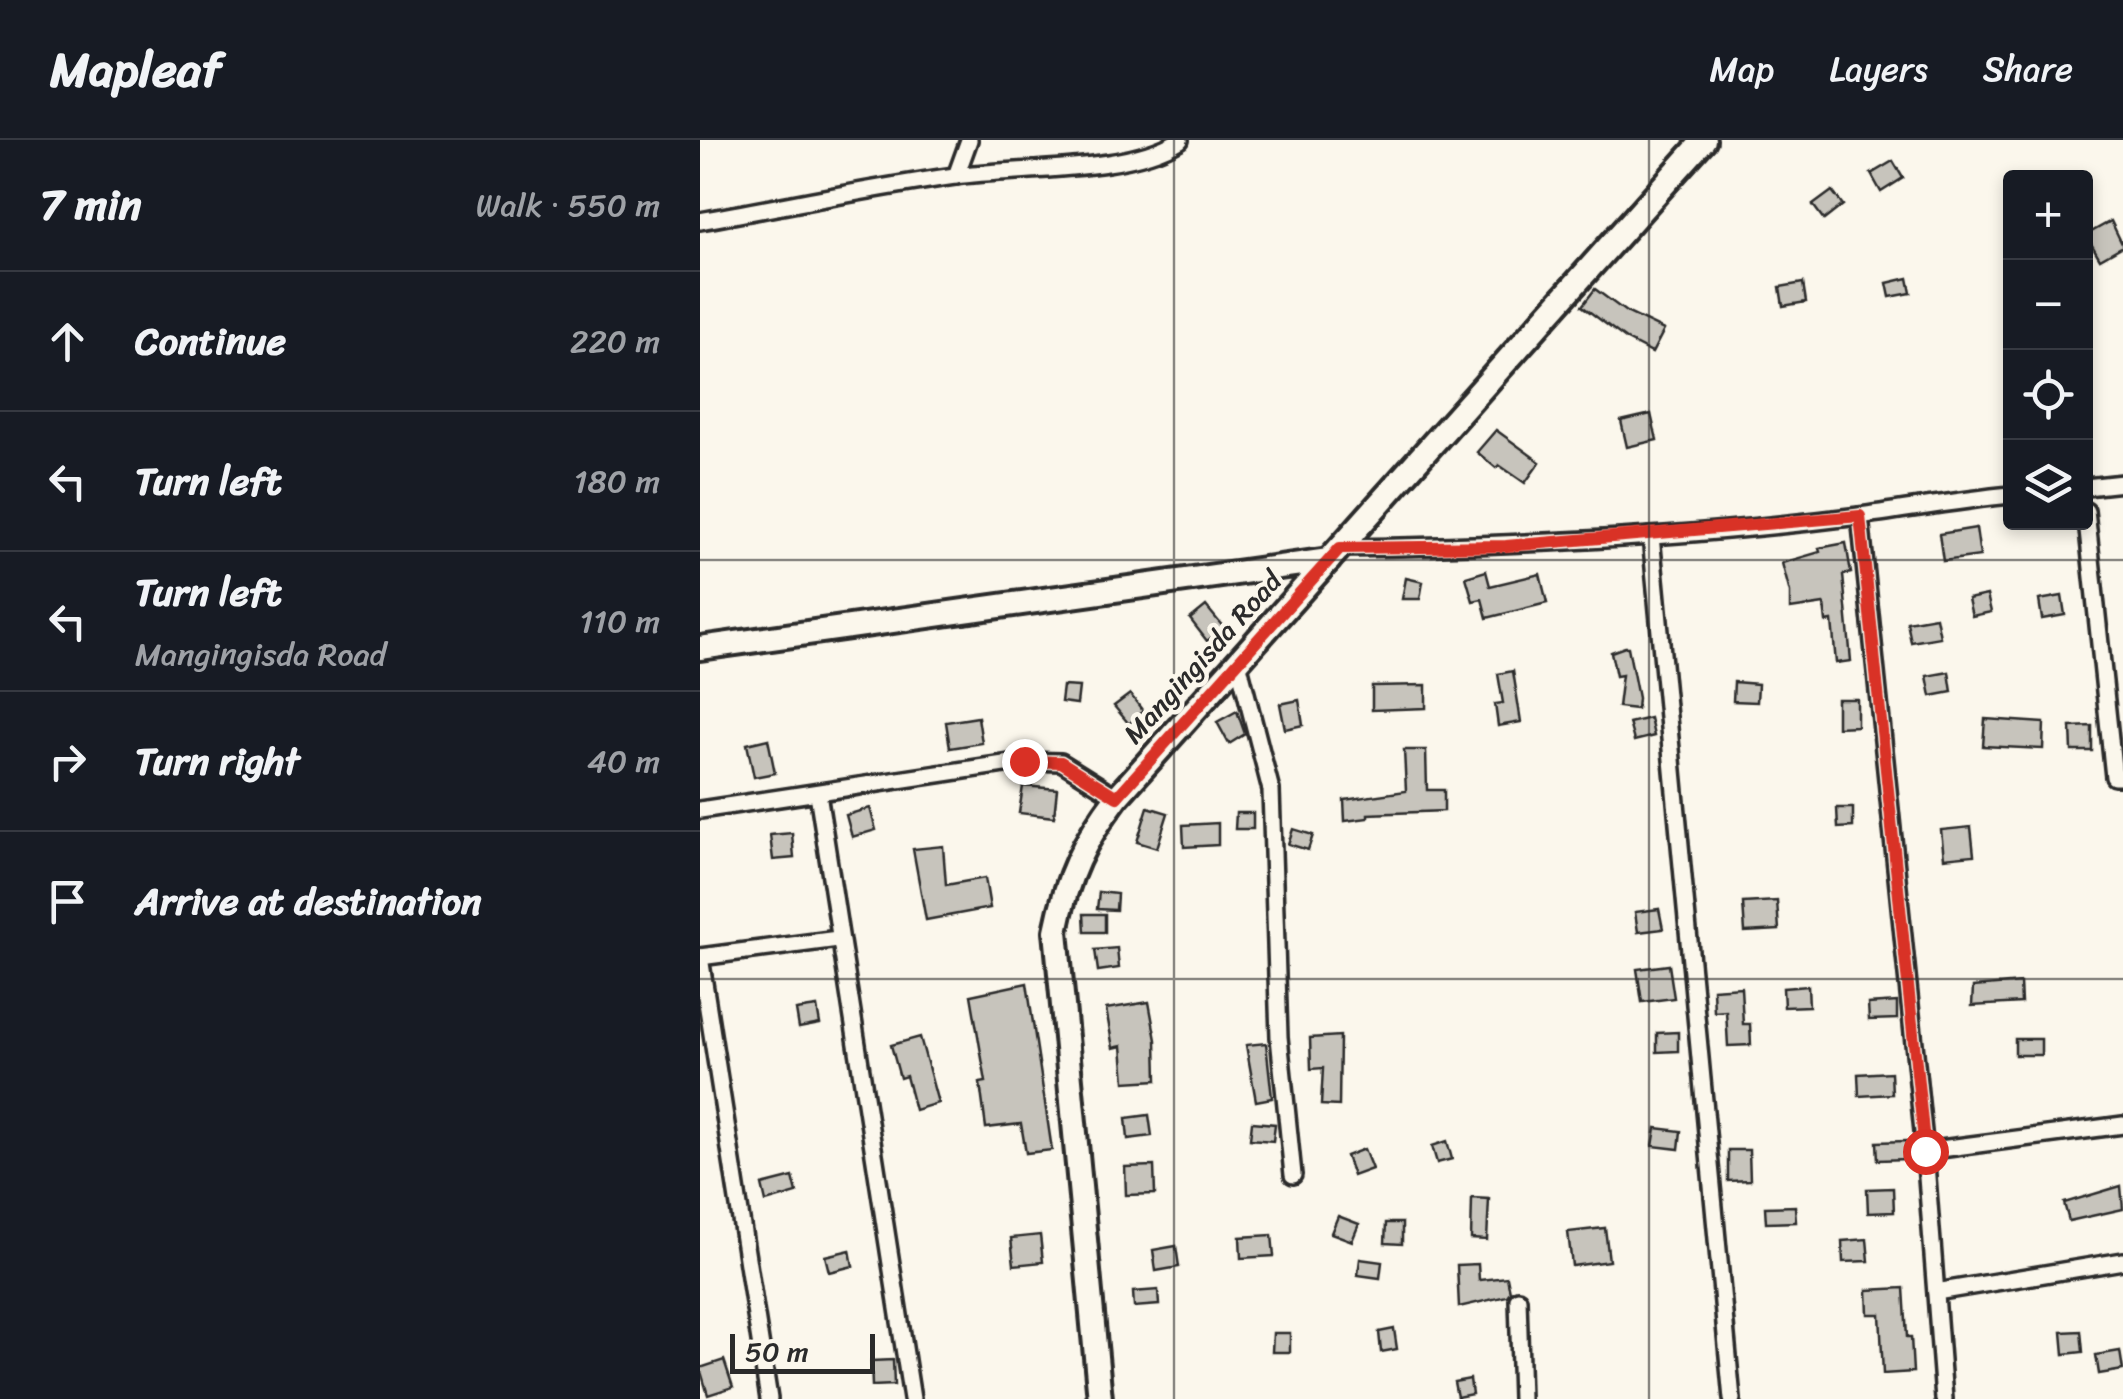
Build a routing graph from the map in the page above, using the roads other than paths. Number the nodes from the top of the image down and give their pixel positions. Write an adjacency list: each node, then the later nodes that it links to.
1 (969, 140): 4 (street)
2 (1180, 140): 4 (street)
3 (1704, 140): 12 (street, Mangingisda Road)
4 (956, 176): 5 (street)
5 (700, 222)
6 (2123, 483): 7 (street)
7 (2093, 486)
8 (2003, 496): 9 (street)
9 (1860, 516): 11 (street); 22 (street)
10 (2088, 530): 15 (street)
11 (1650, 536): 12 (street); 31 (street)
12 (1334, 554): 13 (street); 14 (street, Mangingisda Road)
13 (700, 648)
14 (1238, 662): 17 (street, Mangingisda Road); 23 (street)
15 (2123, 777)
16 (818, 793): 17 (street); 18 (street); 19 (street)
17 (1117, 797): 29 (street, Mangingisda Road)
18 (700, 810)
19 (838, 938): 20 (street); 28 (street)
20 (700, 957): 27 (street)
21 (2123, 1125): 22 (street)
22 (1925, 1151): 25 (street)
23 (1293, 1175)
24 (2123, 1261): 25 (street)
25 (1936, 1292): 32 (street)
26 (1518, 1299): 30 (street)
27 (769, 1399)
28 (912, 1399)
29 (1100, 1399)
30 (1520, 1399)
31 (1732, 1399)
32 (1944, 1399)

